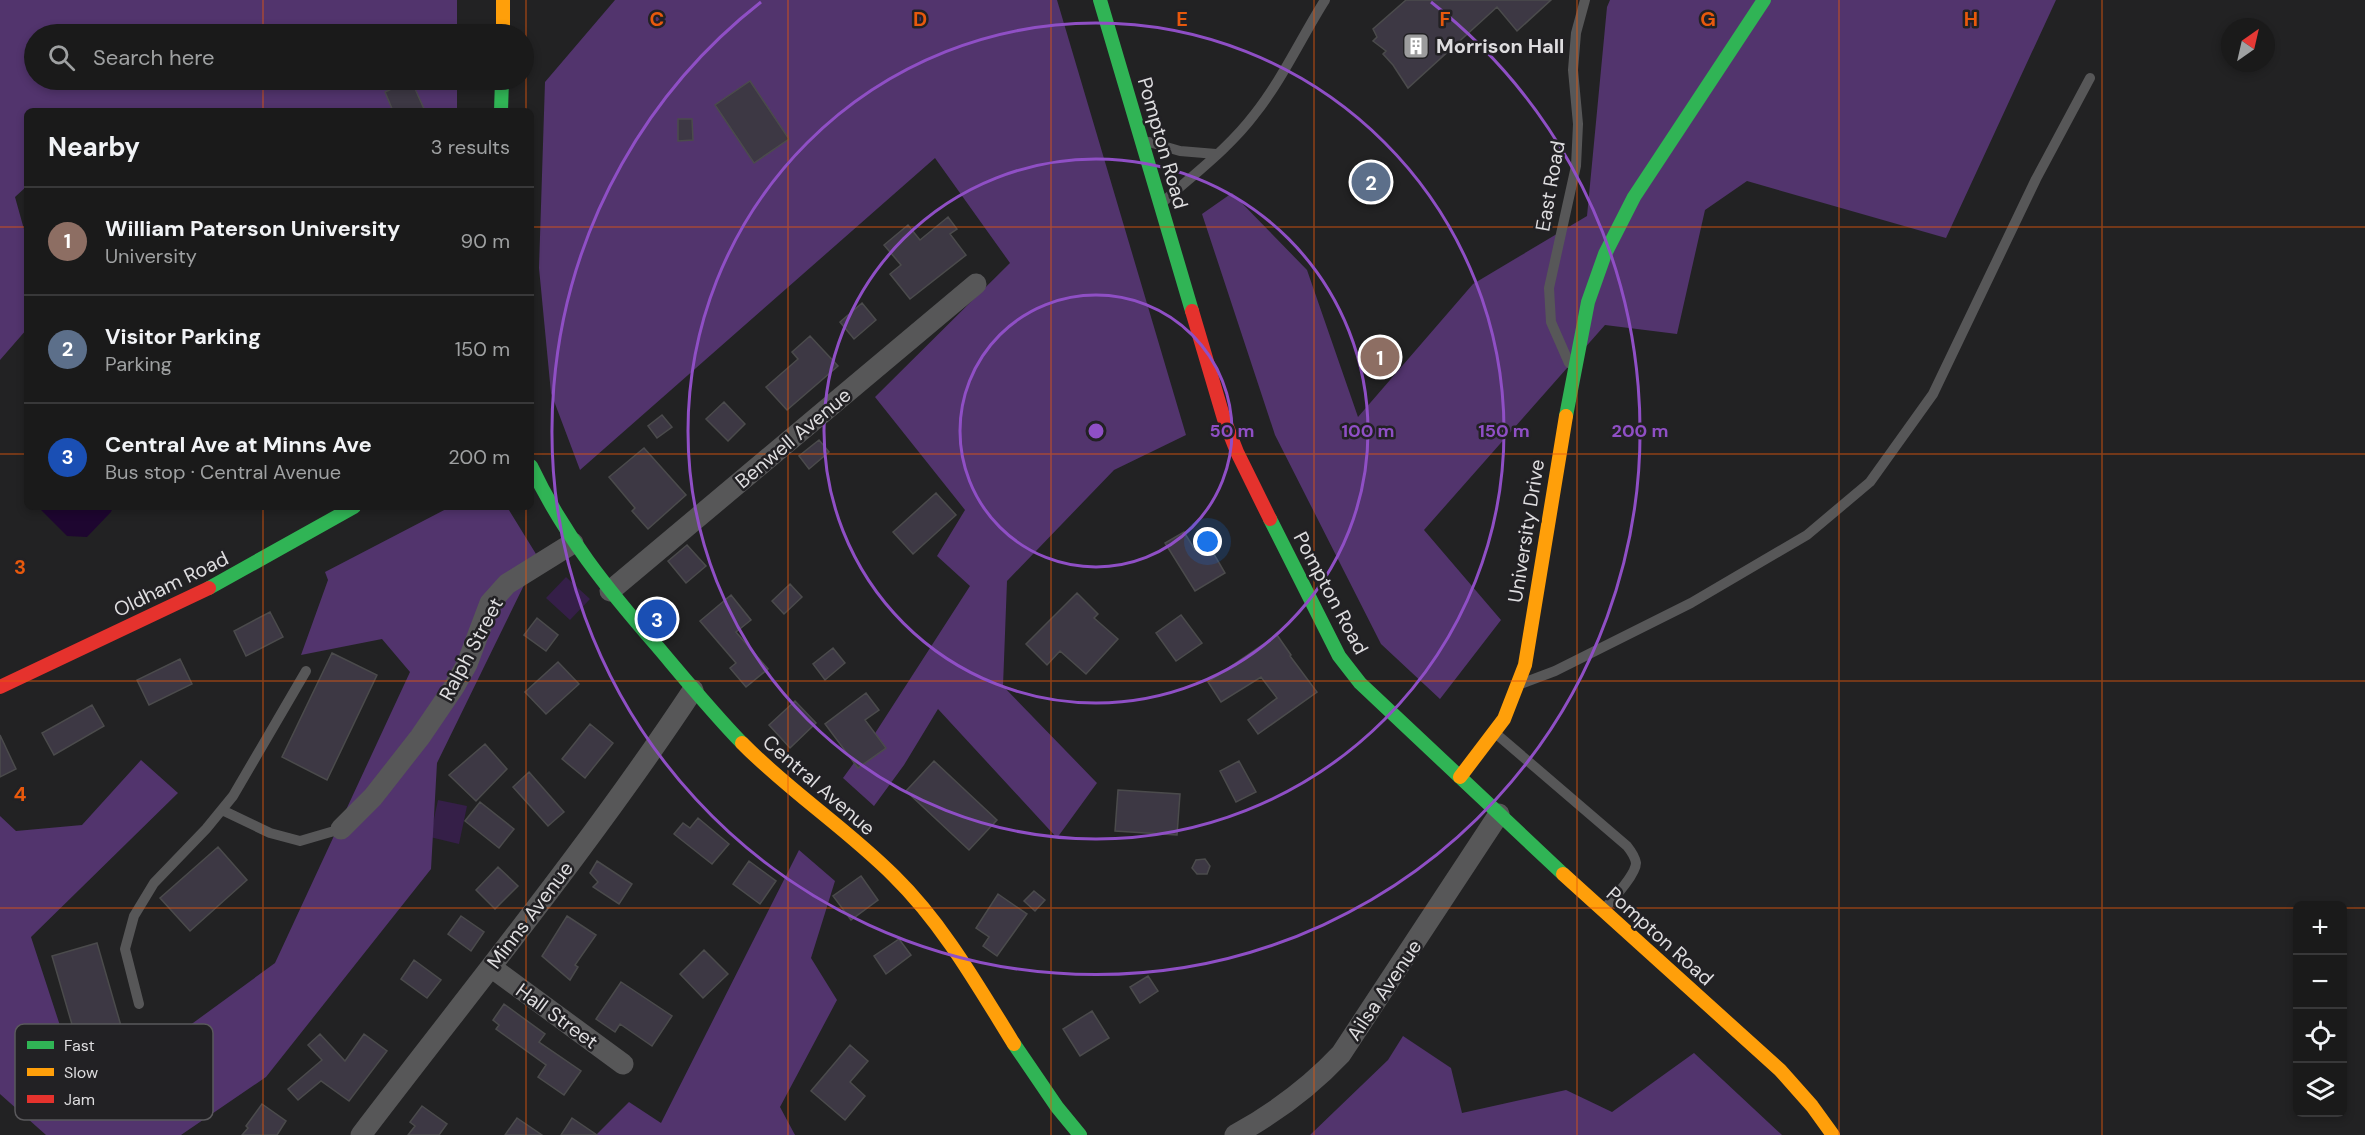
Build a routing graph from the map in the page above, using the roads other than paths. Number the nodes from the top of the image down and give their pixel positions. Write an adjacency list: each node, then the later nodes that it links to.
1 (503, 0): 6 (main road)
2 (1100, 0): 10 (main road, Pompton Road)
3 (1325, 0): 11 (lane)
4 (1585, 0): 14 (lane, East Road)
5 (1764, 0): 14 (main road, University Drive)
6 (503, 24)
7 (2090, 78): 20 (lane)
8 (502, 90): 9 (main road)
9 (501, 108)
10 (1141, 140): 11 (lane); 12 (main road, Pompton Road)
11 (1216, 154): 12 (lane)
12 (1160, 205): 24 (main road, Pompton Road)
13 (976, 284): 18 (street, Benwell Avenue)
14 (1574, 375): 20 (main road, University Drive)
15 (534, 472): 17 (main road, Central Avenue)
16 (349, 510): 21 (main road, Oldham Road)
17 (573, 543): 18 (main road, Central Avenue); 27 (street, Ralph Street)
18 (610, 591): 22 (main road, Central Avenue)
19 (306, 671): 25 (lane)
20 (1517, 686): 23 (main road, University Drive)
21 (0, 687)
22 (693, 690): 29 (street, Minns Avenue); 33 (main road, Central Avenue)
23 (1494, 732): 24 (main road, University Drive); 28 (lane)
24 (1460, 777): 26 (main road, Pompton Road)
25 (222, 810): 27 (lane); 30 (lane)
26 (1499, 814): 28 (main road, Pompton Road); 34 (street, Ailsa Avenue)
27 (340, 829)
28 (1604, 910): 35 (main road, Pompton Road)
29 (491, 967): 31 (street, Hall Street); 32 (street, Minns Avenue)
30 (139, 1004)
31 (623, 1064)
32 (361, 1135)
33 (1080, 1135)
34 (1235, 1135)
35 (1833, 1135)

